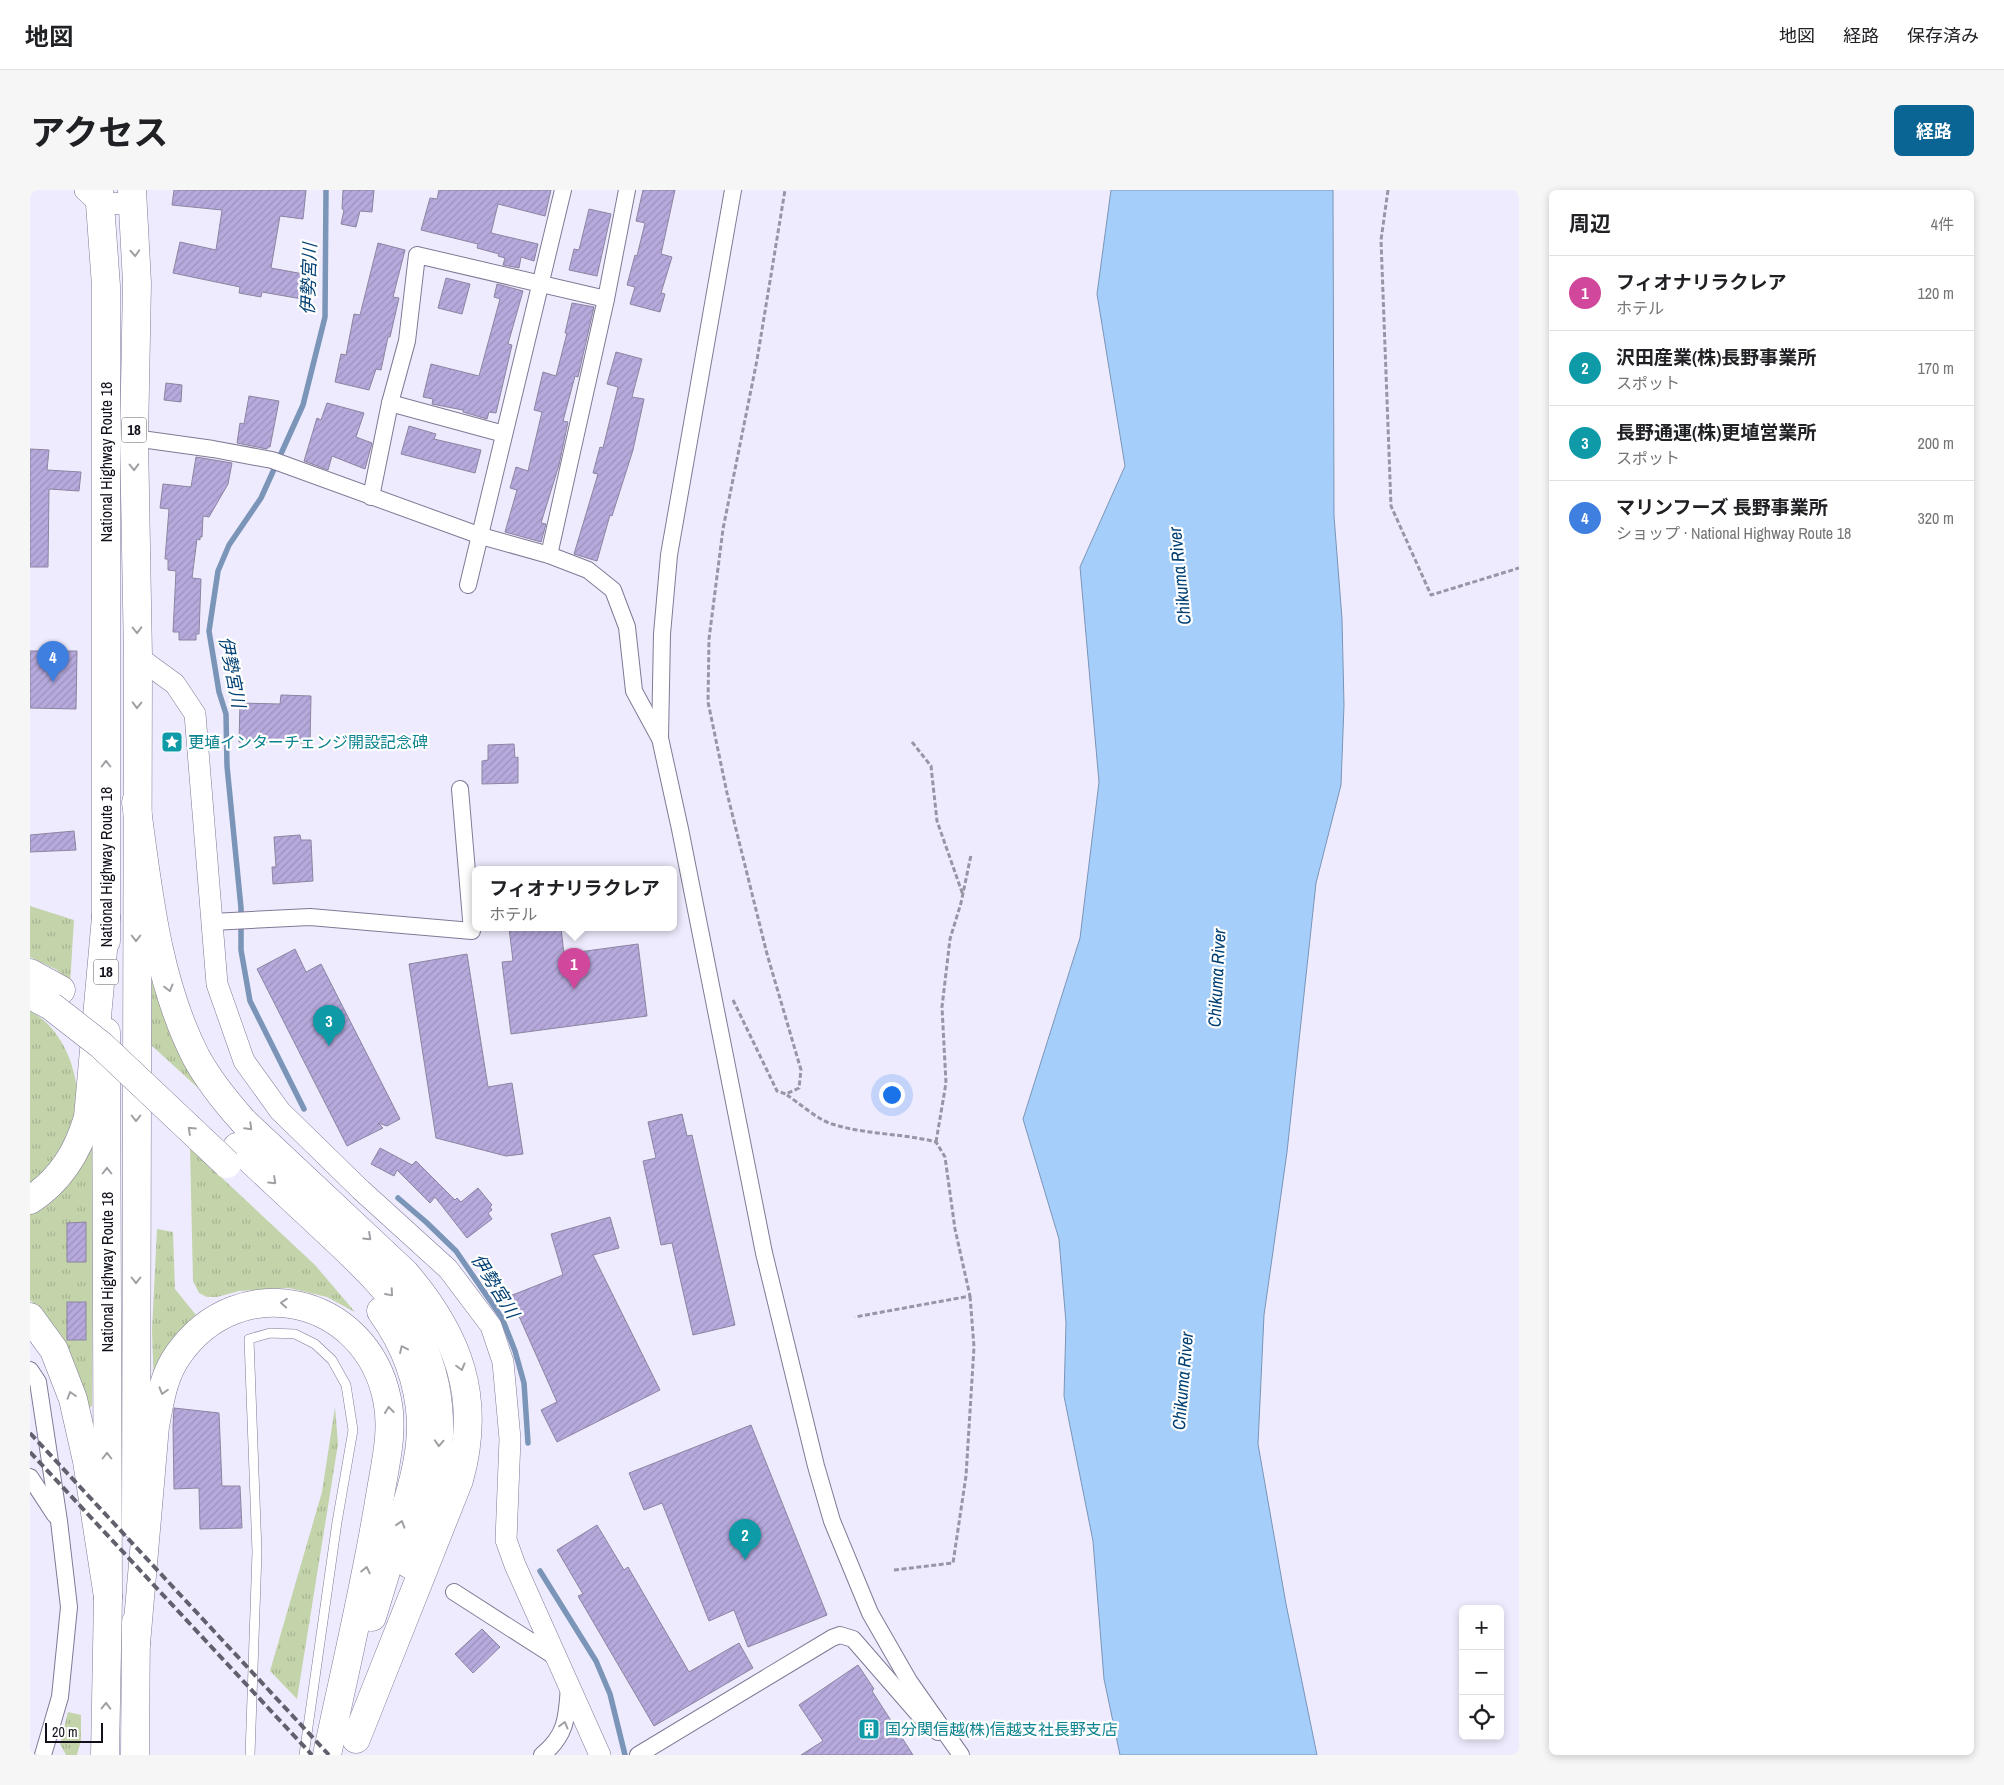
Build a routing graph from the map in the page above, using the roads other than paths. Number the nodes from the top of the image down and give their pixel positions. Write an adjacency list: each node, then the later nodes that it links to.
1 (563, 190): 6 (street)
2 (627, 190): 7 (street)
3 (733, 190): 16 (street)
4 (94, 194): 5 (street); 19 (highway, National Highway Route 18 / 18, one-way to 4)
5 (132, 197): 10 (highway, National Highway Route 18 / 18, one-way to 10)
6 (540, 282): 7 (street); 8 (street); 9 (street)
7 (606, 299): 13 (street)
8 (390, 403): 9 (street); 11 (street)
9 (504, 434): 12 (street)
10 (134, 438): 11 (street); 15 (highway, National Highway Route 18 / 18, one-way to 15)
11 (371, 497): 12 (street)
12 (481, 536): 13 (street); 14 (street)
13 (549, 555): 16 (street)
14 (468, 585)
15 (138, 657): 18 (highway, National Highway Route 18 / 18, one-way to 18); 20 (street)
16 (660, 738): 34 (street)
17 (460, 789): 20 (street)
18 (136, 802): 31 (highway, National Highway Route 18 / 18, one-way to 31); 35 (highway, one-way to 35)
19 (106, 916): 24 (highway); 30 (highway, National Highway Route 18 / 18, one-way to 19)
20 (222, 922): 32 (street)
21 (30, 973): 22 (highway)
22 (47, 997): 23 (highway, bridge)
23 (232, 1156): 35 (highway, one-way to 35); 41 (highway, one-way to 23)
24 (30, 1200)
25 (30, 1317): 30 (highway, one-way to 25)
26 (30, 1370): 28 (street)
27 (30, 1478): 28 (street)
28 (59, 1521): 36 (street)
29 (454, 1592): 32 (street)
30 (108, 1597): 37 (highway, National Highway Route 18 / 18, one-way to 30)
31 (136, 1644): 38 (highway, National Highway Route 18 / 18); 41 (highway, one-way to 31)
32 (557, 1658): 33 (street)
33 (569, 1686): 42 (street, one-way to 33); 43 (street)
34 (950, 1740): 44 (street); 45 (street)
35 (354, 1747)
36 (43, 1755)
37 (105, 1755)
38 (135, 1755)
39 (250, 1755): 40 (lane)
40 (304, 1755)
41 (329, 1755)
42 (542, 1755)
43 (600, 1755)
44 (638, 1755)
45 (961, 1755)

